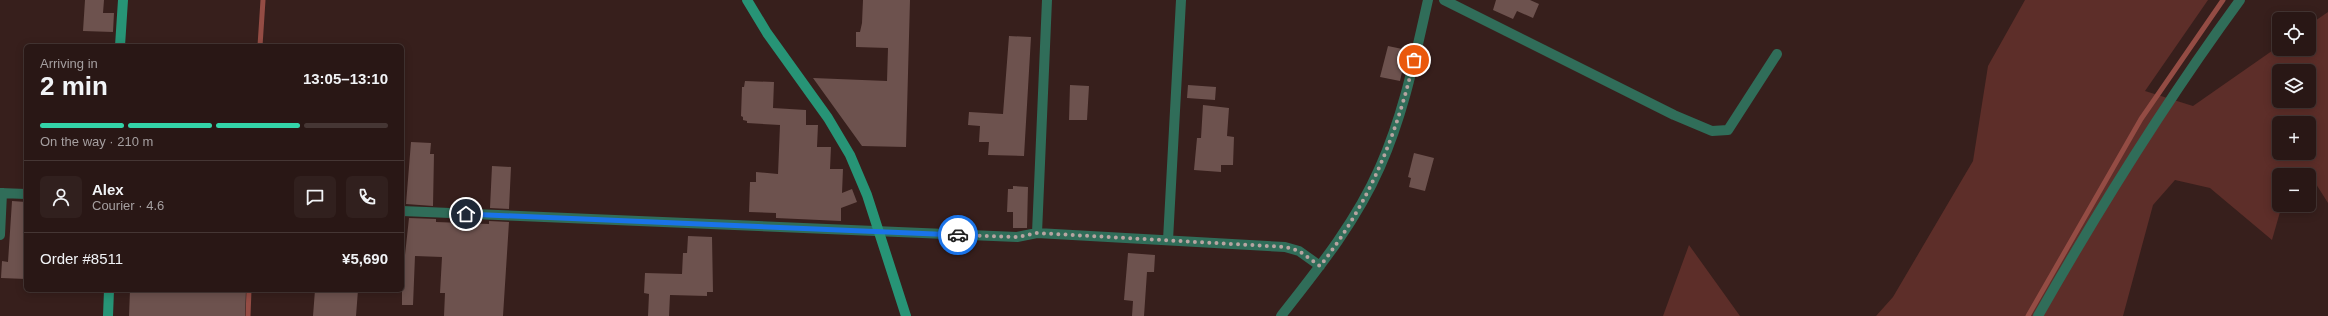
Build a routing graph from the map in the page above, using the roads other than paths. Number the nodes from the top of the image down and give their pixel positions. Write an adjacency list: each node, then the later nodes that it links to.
1 (123, 0): 8 (street)
2 (747, 0): 13 (street)
3 (1047, 0): 14 (street)
4 (1181, 0): 16 (street)
5 (1428, 0): 17 (street)
6 (1444, 0): 9 (street)
7 (2240, 0): 22 (street)
8 (120, 44)
9 (1777, 54)
10 (1, 193): 11 (street); 15 (street)
11 (24, 194)
12 (404, 211): 13 (street)
13 (879, 231): 14 (street); 20 (street)
14 (1037, 233): 16 (street)
15 (0, 235)
16 (1168, 240): 17 (street)
17 (1320, 266): 21 (street)
18 (109, 292): 19 (street)
19 (108, 316)
20 (906, 316)
21 (1281, 316)
22 (2038, 316)

